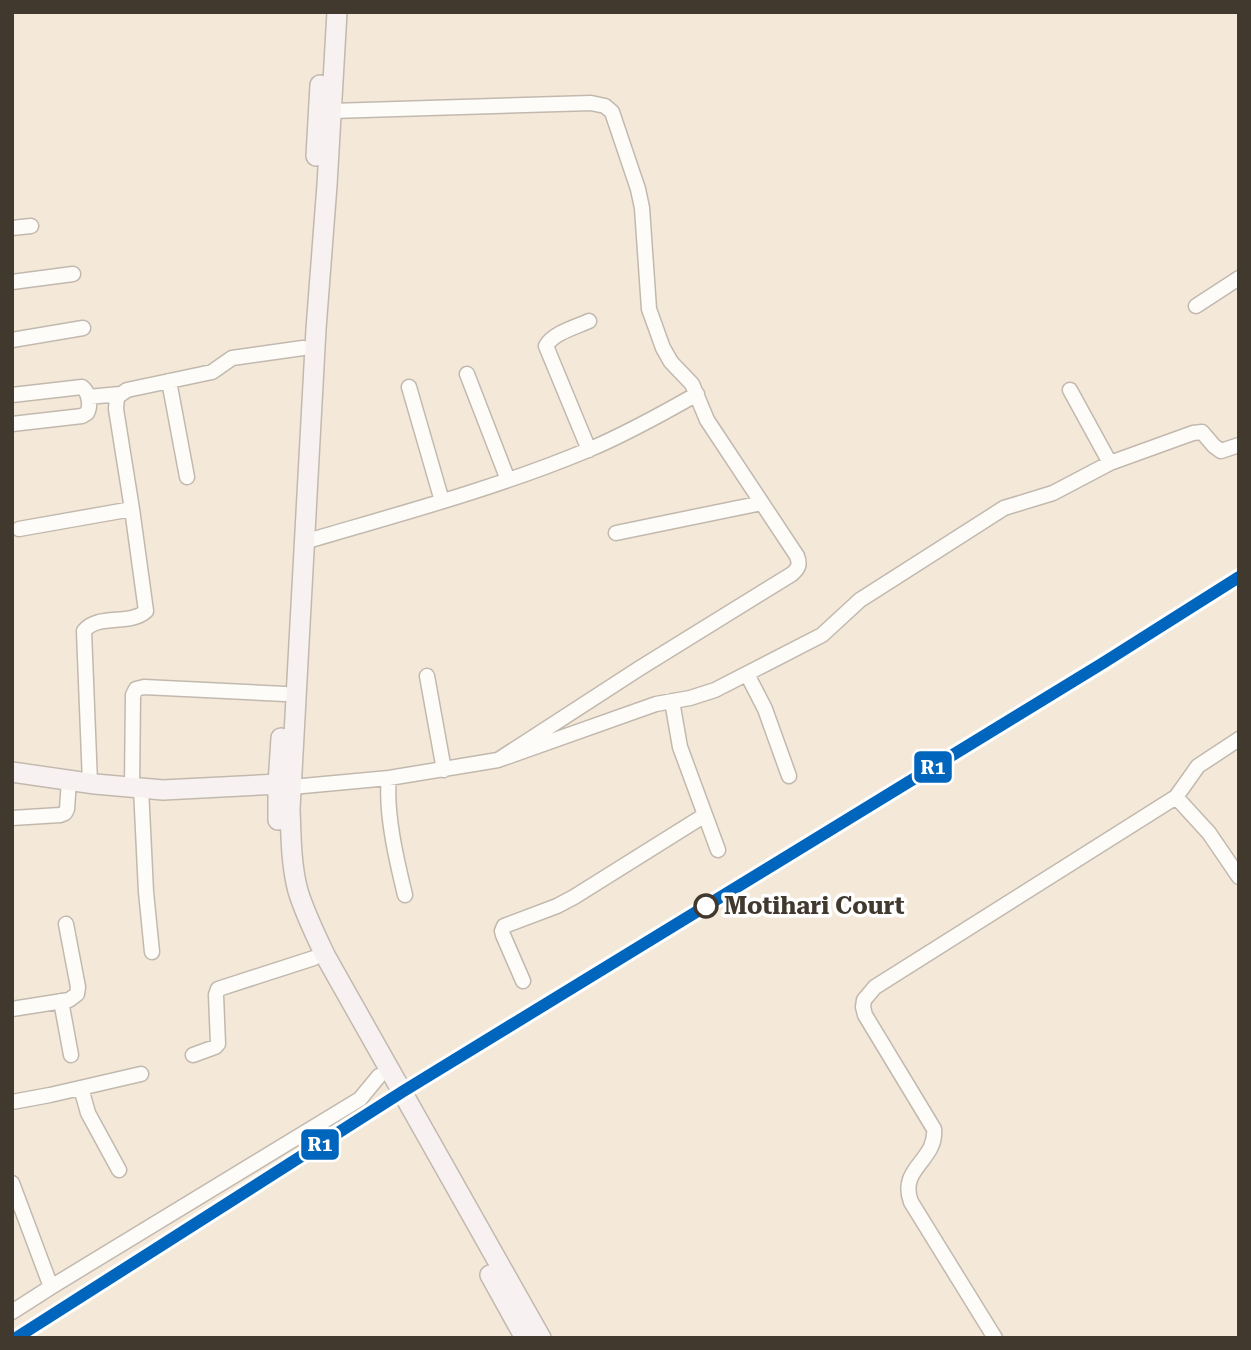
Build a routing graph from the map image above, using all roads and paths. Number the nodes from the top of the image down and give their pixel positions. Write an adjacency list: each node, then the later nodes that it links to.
1 (325, 12): 13 (main road)
2 (337, 12): 3 (main road)
3 (332, 111): 19 (street); 33 (main road)
4 (31, 226): 5 (street)
5 (12, 228)
6 (73, 274): 8 (street)
7 (1239, 278): 9 (street)
8 (12, 282)
9 (1196, 306)
10 (589, 321): 24 (street)
11 (83, 328): 12 (street)
12 (12, 340)
13 (303, 348): 15 (street); 36 (main road)
14 (467, 374): 27 (street)
15 (169, 382): 18 (street); 26 (street)
16 (409, 387): 28 (street)
17 (1070, 390): 25 (street)
18 (120, 394): 21 (street); 30 (street)
19 (697, 394): 24 (street); 29 (street)
20 (12, 395): 21 (street)
21 (88, 397): 22 (street)
22 (12, 424)
23 (1239, 445): 25 (street)
24 (589, 450): 27 (street)
25 (1110, 463): 34 (street)
26 (187, 477)
27 (508, 480): 28 (street)
28 (442, 501): 33 (street)
29 (762, 503): 32 (street); 39 (street)
30 (132, 509): 31 (street); 45 (street)
31 (19, 529)
32 (616, 533)
33 (304, 542): 46 (main road)
34 (747, 674): 37 (street); 42 (street)
35 (427, 676): 40 (street)
36 (285, 694): 46 (main road); 47 (street)
37 (672, 701): 39 (street); 49 (street)
38 (1239, 738): 48 (street)
39 (498, 760): 40 (street)
40 (444, 770): 43 (street)
41 (12, 772): 44 (main road)
42 (789, 776)
43 (389, 778): 46 (street); 53 (street)
44 (69, 780): 45 (main road); 50 (street)
45 (90, 783): 47 (main road)
46 (285, 785): 47 (main road); 56 (main road); 71 (main road)
47 (136, 788): 55 (street)
48 (1177, 797): 52 (street); 72 (street)
49 (705, 815): 51 (street); 57 (street)
50 (12, 818)
51 (718, 850)
52 (1239, 877)
53 (405, 895)
54 (66, 925): 58 (street)
55 (152, 952)
56 (314, 958): 61 (street); 63 (main road)
57 (523, 981)
58 (61, 1001): 59 (street); 60 (street)
59 (12, 1009)
60 (71, 1055)
61 (193, 1055)
62 (141, 1074): 64 (street)
63 (379, 1076): 68 (street); 70 (main road)
64 (81, 1088): 65 (street); 66 (street)
65 (12, 1102)
66 (119, 1170)
67 (12, 1183): 68 (street)
68 (51, 1287): 69 (street)
69 (12, 1312)
70 (525, 1338)
71 (541, 1338)
72 (995, 1338)

